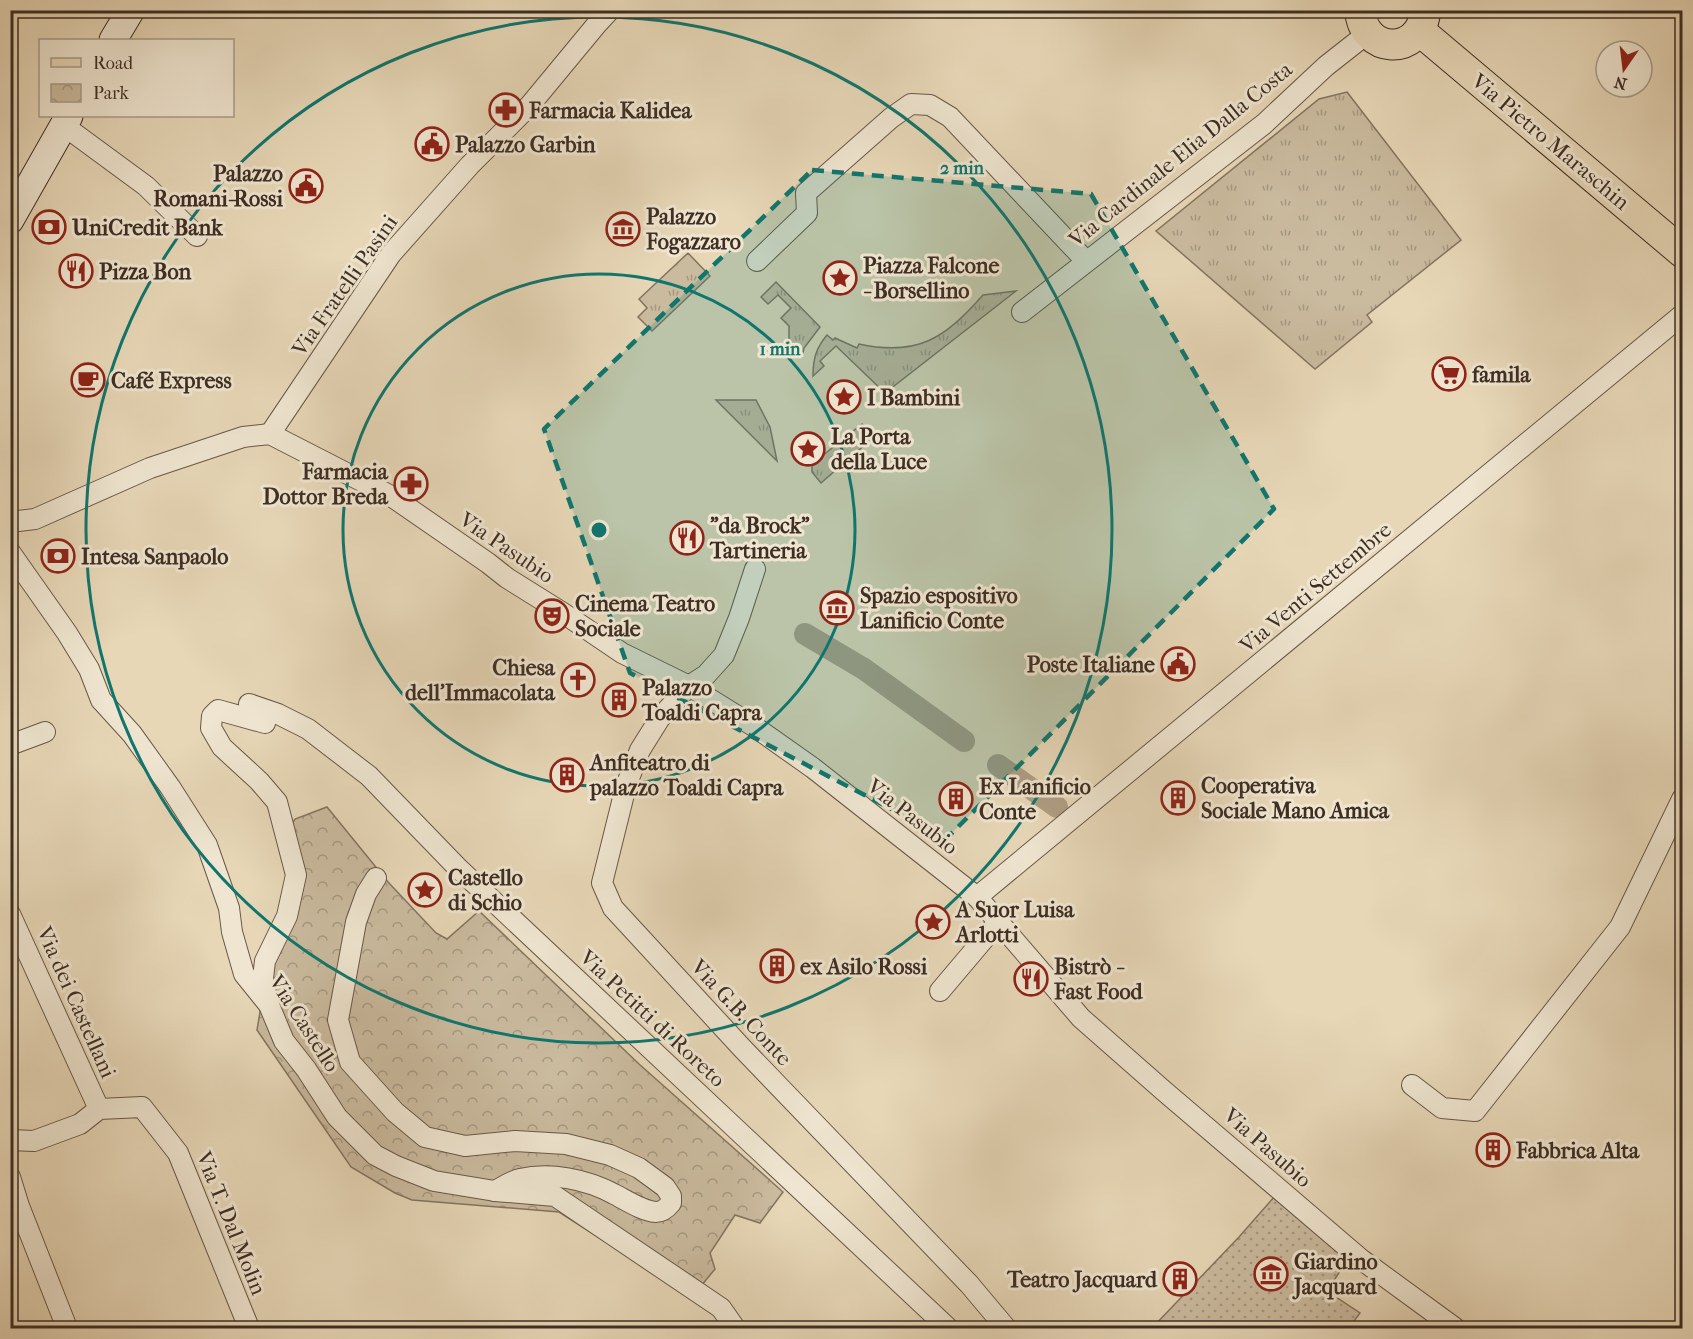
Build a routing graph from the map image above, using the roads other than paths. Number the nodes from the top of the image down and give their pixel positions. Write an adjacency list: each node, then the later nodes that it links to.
1 (131, 10): 5 (street)
2 (610, 10): 14 (street, Via Fratelli Pasini)
3 (1422, 21): 4 (main road, Via Pietro Maraschin); 9 (main road, Via Pietro Maraschin)
4 (1364, 22): 11 (street, Via Cardinale Elia Dalla Costa)
5 (114, 39)
6 (66, 120): 7 (street); 8 (street)
7 (10, 220)
8 (197, 236)
9 (1683, 252)
10 (757, 261): 11 (street)
11 (1086, 261): 12 (street, Via Cardinale Elia Dalla Costa)
12 (1022, 312)
13 (1683, 315): 25 (street, Via Venti Settembre)
14 (270, 434): 15 (street); 18 (street, Via Pasubio)
15 (10, 522)
16 (10, 552): 29 (street, Via Castello)
17 (755, 569): 18 (street, Via G.B. Conte)
18 (689, 686): 25 (street, Via Pasubio); 39 (street, Via G.B. Conte)
19 (249, 704): 21 (street, Via Petitti di Roreto)
20 (45, 732): 22 (street)
21 (327, 744): 29 (street, Via Petitti di Roreto); 38 (street, Via Petitti di Roreto)
22 (10, 745)
23 (1683, 799): 30 (street)
24 (376, 878): 34 (street)
25 (977, 897): 27 (street, Via Pasubio)
26 (10, 914): 31 (street, Via dei Castellani)
27 (1000, 920): 28 (street); 40 (street, Via Pasubio)
28 (940, 991)
29 (268, 1005): 34 (street, Via Castello)
30 (1412, 1085)
31 (99, 1109): 32 (street); 36 (street, Via T. Dal Molin)
32 (10, 1140)
33 (10, 1177): 35 (street)
34 (495, 1191): 37 (street, Via Castello)
35 (67, 1329)
36 (249, 1329)
37 (735, 1329)
38 (948, 1329)
39 (1006, 1329)
40 (1455, 1329)

